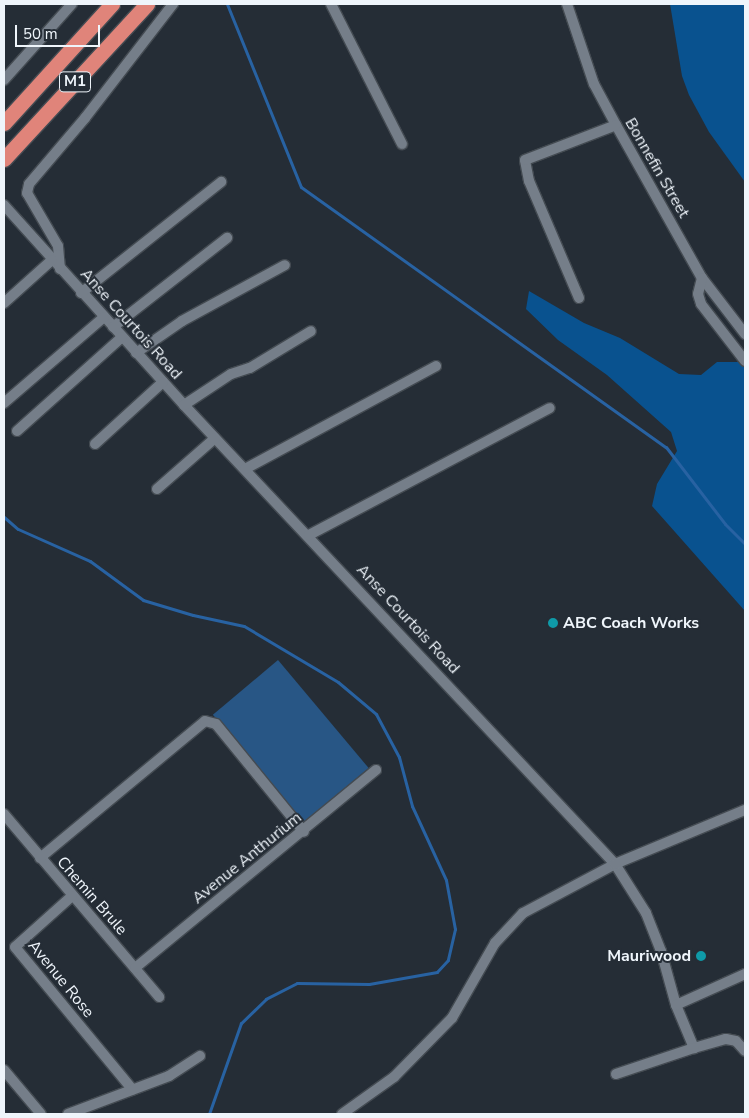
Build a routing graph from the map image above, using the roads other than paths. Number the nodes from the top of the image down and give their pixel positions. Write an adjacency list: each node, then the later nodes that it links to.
1 (72, 4): 7 (street)
2 (112, 4): 8 (highway, M1)
3 (147, 4): 10 (highway, M1)
4 (173, 4): 19 (street)
5 (331, 4): 11 (street)
6 (567, 4): 9 (street, Bonnefin Street)
7 (4, 80)
8 (4, 123)
9 (616, 125): 20 (street, Bonnefin Street); 22 (street)
10 (25, 136): 12 (highway, M1); 13 (street)
11 (402, 144)
12 (4, 160)
13 (4, 168)
14 (221, 182): 21 (street)
15 (4, 205): 17 (street, Anse Courtois Road)
16 (228, 238): 25 (street)
17 (52, 260): 19 (street, Anse Courtois Road); 23 (street)
18 (284, 265): 29 (street)
19 (60, 269): 21 (street, Anse Courtois Road)
20 (702, 278): 27 (street, Bonnefin Street); 30 (street)
21 (82, 293): 24 (street, Anse Courtois Road)
22 (579, 298)
23 (4, 303)
24 (104, 317): 25 (street, Anse Courtois Road); 33 (street)
25 (113, 327): 28 (street, Anse Courtois Road)
26 (310, 331): 34 (street)
27 (745, 334)
28 (122, 337): 29 (street, Anse Courtois Road); 36 (street)
29 (136, 353): 32 (street, Anse Courtois Road)
30 (745, 361)
31 (436, 366): 39 (street)
32 (163, 382): 34 (street, Anse Courtois Road); 38 (street)
33 (4, 403)
34 (184, 405): 37 (street, Anse Courtois Road)
35 (550, 408): 41 (street)
36 (17, 431)
37 (215, 438): 39 (street, Anse Courtois Road); 40 (street)
38 (95, 444)
39 (245, 469): 41 (street, Anse Courtois Road)
40 (157, 489)
41 (309, 535): 47 (street, Anse Courtois Road)
42 (376, 770): 45 (street, Avenue Anthurium)
43 (745, 810): 47 (street)
44 (4, 814): 46 (street, Chemin Brule)
45 (304, 832): 46 (street); 49 (street, Avenue Anthurium)
46 (40, 858): 48 (street, Chemin Brule)
47 (615, 864): 52 (street, Anse Courtois Road); 61 (street)
48 (72, 896): 49 (street, Chemin Brule); 58 (street, Avenue Rose)
49 (135, 968): 51 (street, Chemin Brule)
50 (745, 974): 52 (street)
51 (159, 997)
52 (676, 1004): 53 (street, Anse Courtois Road)
53 (694, 1048): 54 (street); 57 (street)
54 (745, 1051)
55 (200, 1056): 58 (street)
56 (4, 1070): 59 (street)
57 (616, 1074)
58 (133, 1090): 60 (street)
59 (40, 1114)
60 (68, 1114)
61 (342, 1114)

